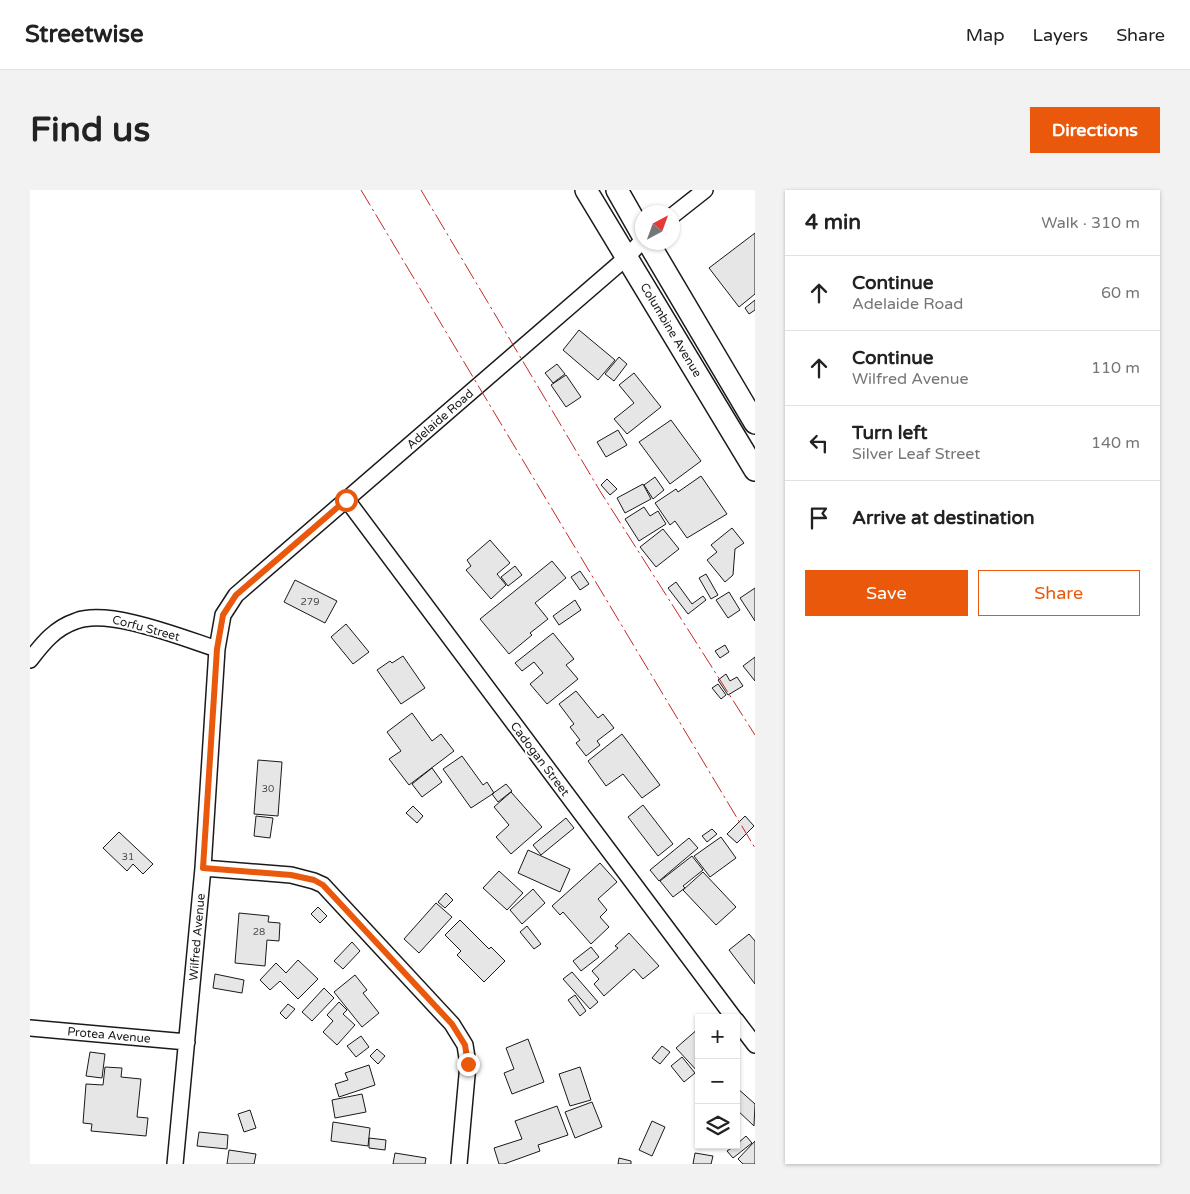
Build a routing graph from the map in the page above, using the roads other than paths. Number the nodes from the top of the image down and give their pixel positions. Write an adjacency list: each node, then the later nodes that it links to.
1 (586, 190): 8 (main road, Columbine Avenue)
2 (617, 190): 5 (main road)
3 (705, 190): 4 (street)
4 (680, 210)
5 (635, 222)
6 (635, 248): 8 (street, Adelaide Road)
7 (653, 250): 9 (main road, Columbine Avenue)
8 (627, 257): 10 (main road, Columbine Avenue); 11 (street, Adelaide Road)
9 (755, 423)
10 (755, 470)
11 (346, 500): 12 (street, Adelaide Road); 16 (street, Cadogan Street)
12 (236, 595): 13 (street, Wilfred Avenue)
13 (217, 649): 14 (street, Corfu Street); 15 (street, Wilfred Avenue)
14 (30, 660)
15 (203, 868): 19 (street, Wilfred Avenue); 22 (street)
16 (731, 1014)
17 (740, 1026): 20 (street, Cadogan Street)
18 (30, 1028): 19 (street, Protea Avenue)
19 (187, 1042): 21 (street, Wilfred Avenue)
20 (755, 1045)
21 (175, 1164)
22 (459, 1164)

